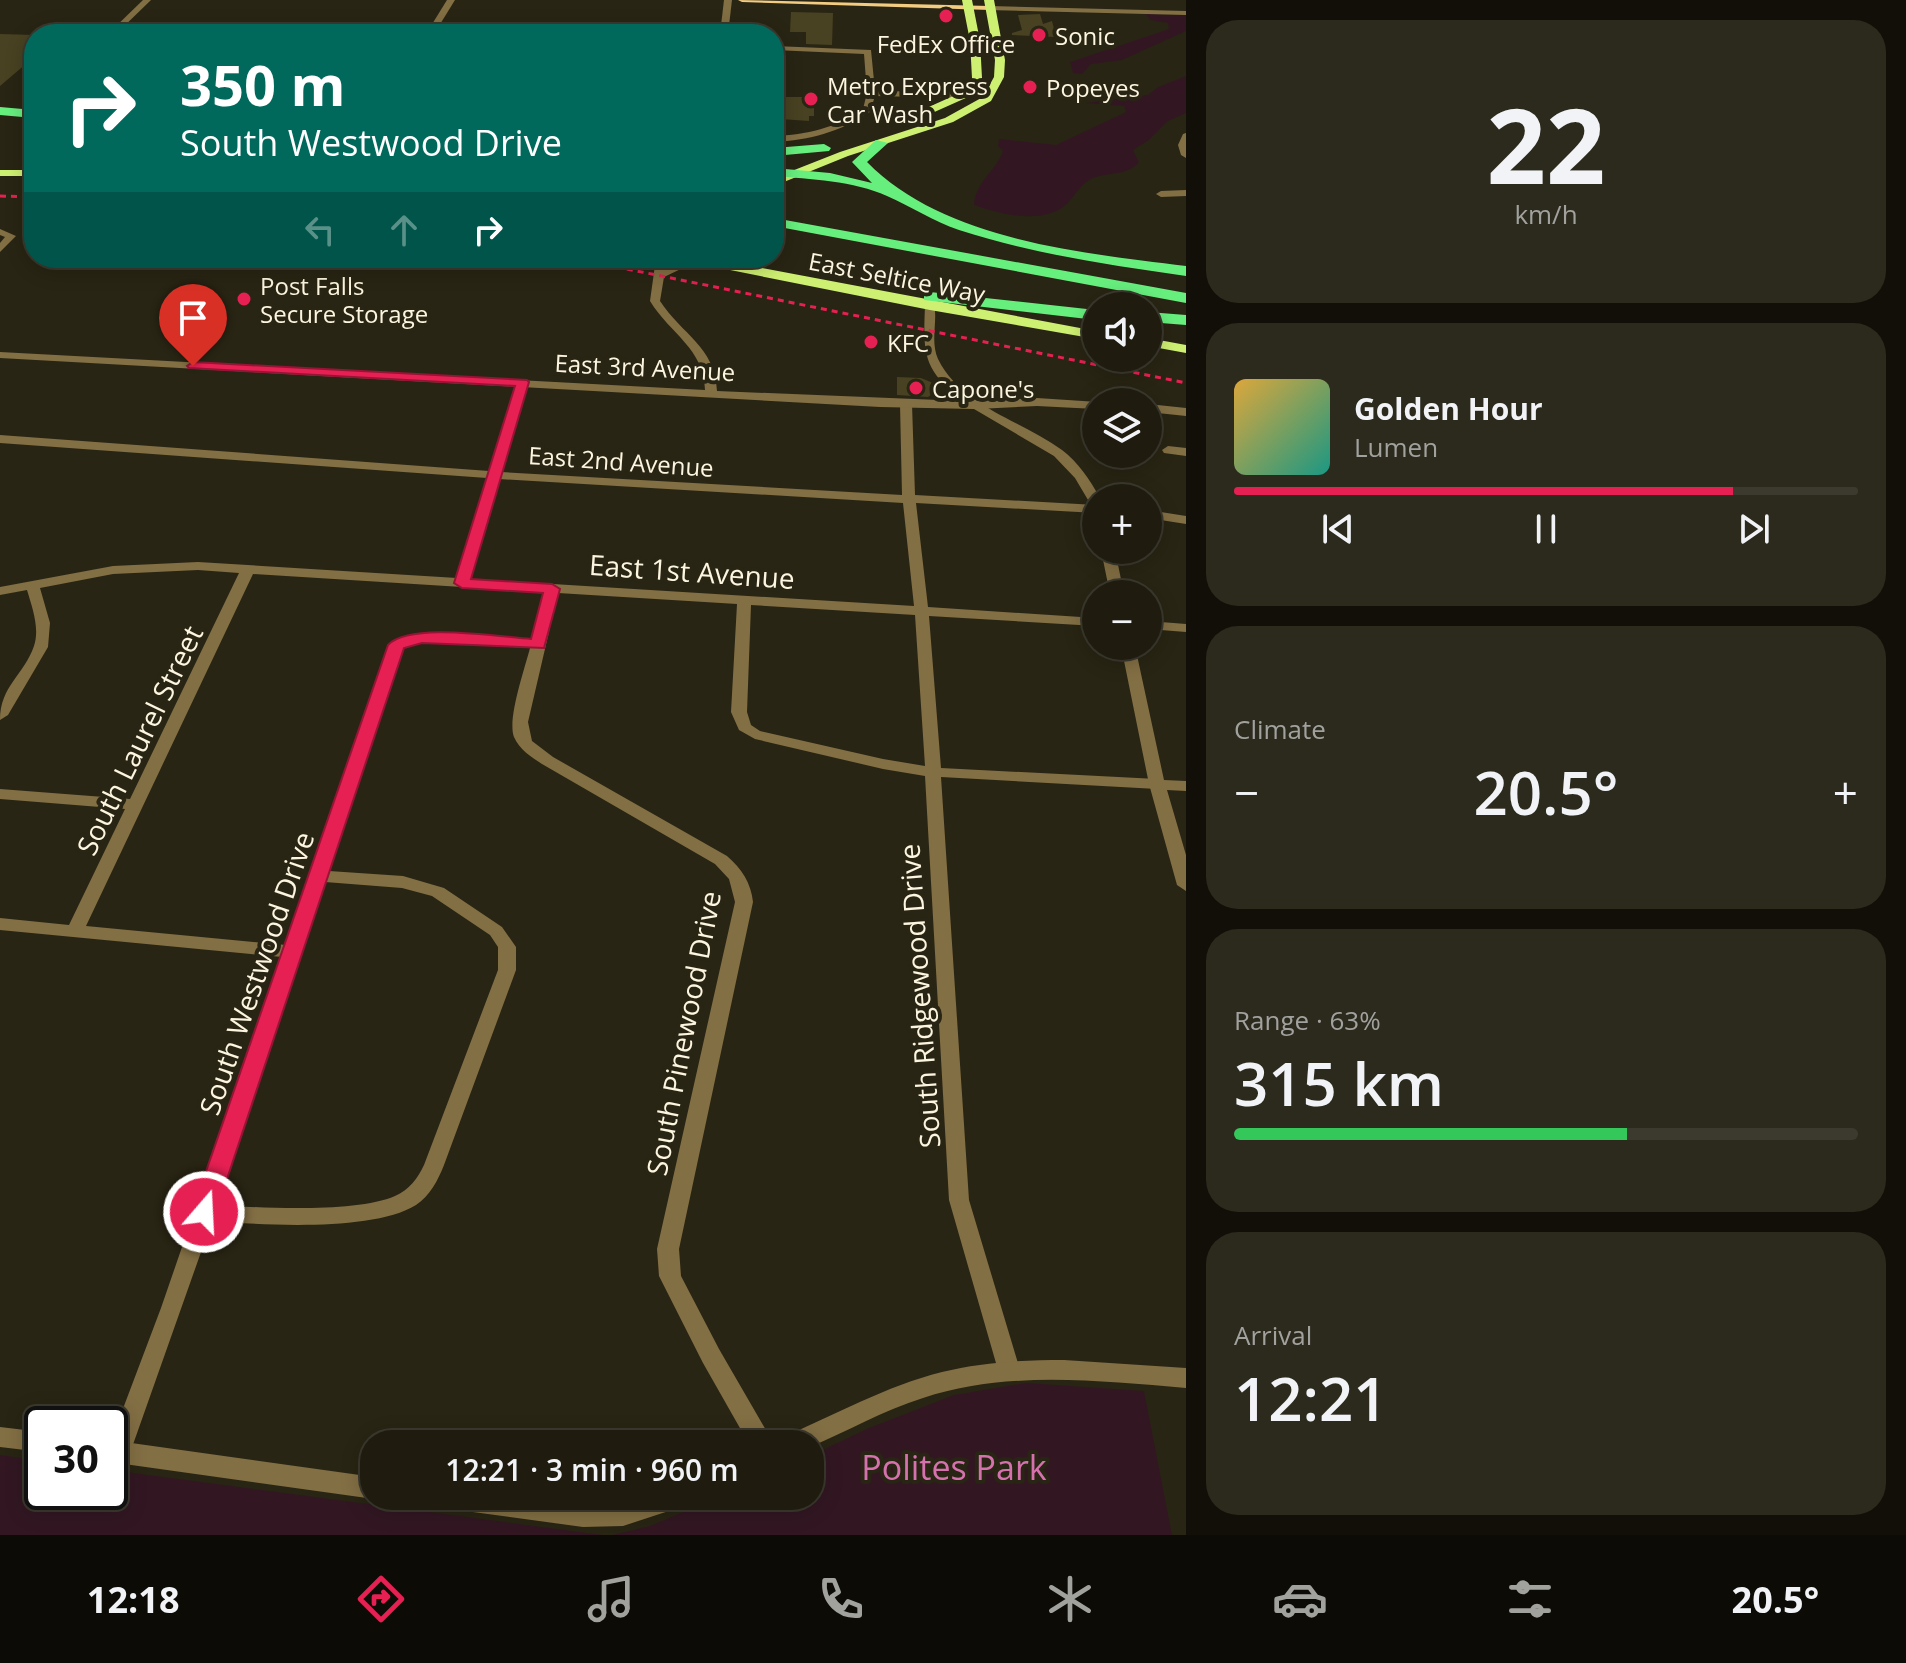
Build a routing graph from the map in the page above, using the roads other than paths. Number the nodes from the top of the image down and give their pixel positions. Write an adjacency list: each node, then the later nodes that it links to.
1 (147, 0): 8 (street)
2 (451, 0): 9 (street)
3 (728, 0): 10 (street)
4 (742, 0): 5 (main road)
5 (968, 4): 6 (main road); 12 (main road)
6 (990, 4): 7 (street); 16 (main road)
7 (1186, 13)
8 (122, 24)
9 (436, 24)
10 (725, 24)
11 (784, 48): 13 (street)
12 (977, 78): 15 (main road); 16 (main road)
13 (871, 93): 14 (street); 23 (street)
14 (929, 95): 15 (street); 19 (main road)
15 (964, 95): 19 (main road)
16 (989, 97): 24 (main road)
17 (0, 99): 18 (highway)
18 (24, 101)
19 (943, 105): 25 (main road)
20 (0, 111): 21 (highway)
21 (24, 113)
22 (1186, 136): 27 (street)
23 (784, 139)
24 (881, 143): 29 (main road); 35 (highway)
25 (824, 148): 26 (highway); 28 (main road)
26 (784, 151)
27 (1186, 155)
28 (784, 171)
29 (784, 172)
30 (0, 173): 31 (main road)
31 (24, 173)
32 (784, 173): 35 (highway)
33 (1186, 193): 34 (street)
34 (1161, 194)
35 (902, 197): 46 (highway)
36 (784, 213): 40 (highway)
37 (784, 224): 40 (highway)
38 (0, 232): 39 (street)
39 (0, 249)
40 (1008, 260): 48 (highway); 49 (highway)
41 (660, 268): 47 (street)
42 (665, 268): 47 (street)
43 (677, 268): 47 (street)
44 (739, 268): 50 (main road, East Seltice Way)
45 (780, 268): 50 (main road, East Seltice Way)
46 (1186, 271)
47 (660, 275): 59 (street)
48 (1186, 284)
49 (1186, 298)
50 (930, 301): 51 (highway); 54 (main road, East Seltice Way); 62 (street)
51 (1082, 314)
52 (1162, 318): 53 (highway)
53 (1186, 320)
54 (1082, 330)
55 (1162, 345): 56 (main road)
56 (1186, 349)
57 (0, 355): 58 (street, East 3rd Avenue)
58 (522, 382): 59 (street, East 3rd Avenue); 68 (street)
59 (711, 392): 60 (street, East 3rd Avenue)
60 (906, 404): 62 (street, East 3rd Avenue); 70 (street, South Ridgewood Drive)
61 (1082, 404): 62 (street, East 3rd Avenue)
62 (977, 405): 69 (street)
63 (1162, 409): 64 (street)
64 (1186, 412)
65 (0, 439): 68 (street, East 2nd Avenue)
66 (1168, 450): 67 (street)
67 (1186, 452)
68 (494, 475): 70 (street, East 2nd Avenue); 75 (street)
69 (1087, 484)
70 (909, 499): 71 (street, East 2nd Avenue); 80 (street, South Ridgewood Drive)
71 (1082, 508)
72 (1162, 516): 73 (street)
73 (1186, 520)
74 (248, 569): 75 (street, East 1st Avenue); 76 (street, East 1st Avenue); 91 (street, South Laurel Street)
75 (462, 583): 77 (street, East 1st Avenue)
76 (32, 584): 78 (street, East 1st Avenue); 86 (street)
77 (552, 589): 79 (street, East 1st Avenue); 84 (street, South Pinewood Drive)
78 (0, 591)
79 (744, 601): 80 (street, East 1st Avenue); 87 (street)
80 (921, 611): 81 (street, East 1st Avenue); 87 (street, South Ridgewood Drive)
81 (1082, 621)
82 (1162, 626): 83 (street)
83 (1186, 628)
84 (538, 644): 92 (street, South Westwood Drive); 101 (street, South Pinewood Drive)
85 (1131, 660): 88 (street)
86 (0, 715)
87 (933, 772): 88 (street); 98 (street, South Ridgewood Drive)
88 (1157, 784): 89 (street); 93 (street)
89 (1186, 786)
90 (0, 794): 91 (street)
91 (137, 805): 95 (street, South Laurel Street)
92 (318, 876): 96 (street, South Westwood Drive); 97 (street)
93 (1186, 885)
94 (0, 924): 95 (street)
95 (75, 931): 96 (street)
96 (293, 952): 97 (street, South Westwood Drive)
97 (204, 1212): 100 (street, South Westwood Drive)
98 (1009, 1370): 99 (street); 102 (street)
99 (1186, 1378)
100 (128, 1415)
101 (754, 1430)
102 (824, 1430)
103 (0, 1437): 104 (street)
104 (24, 1440)
105 (128, 1454): 106 (street)
106 (360, 1486)
107 (539, 1510): 108 (street)
108 (638, 1510)

